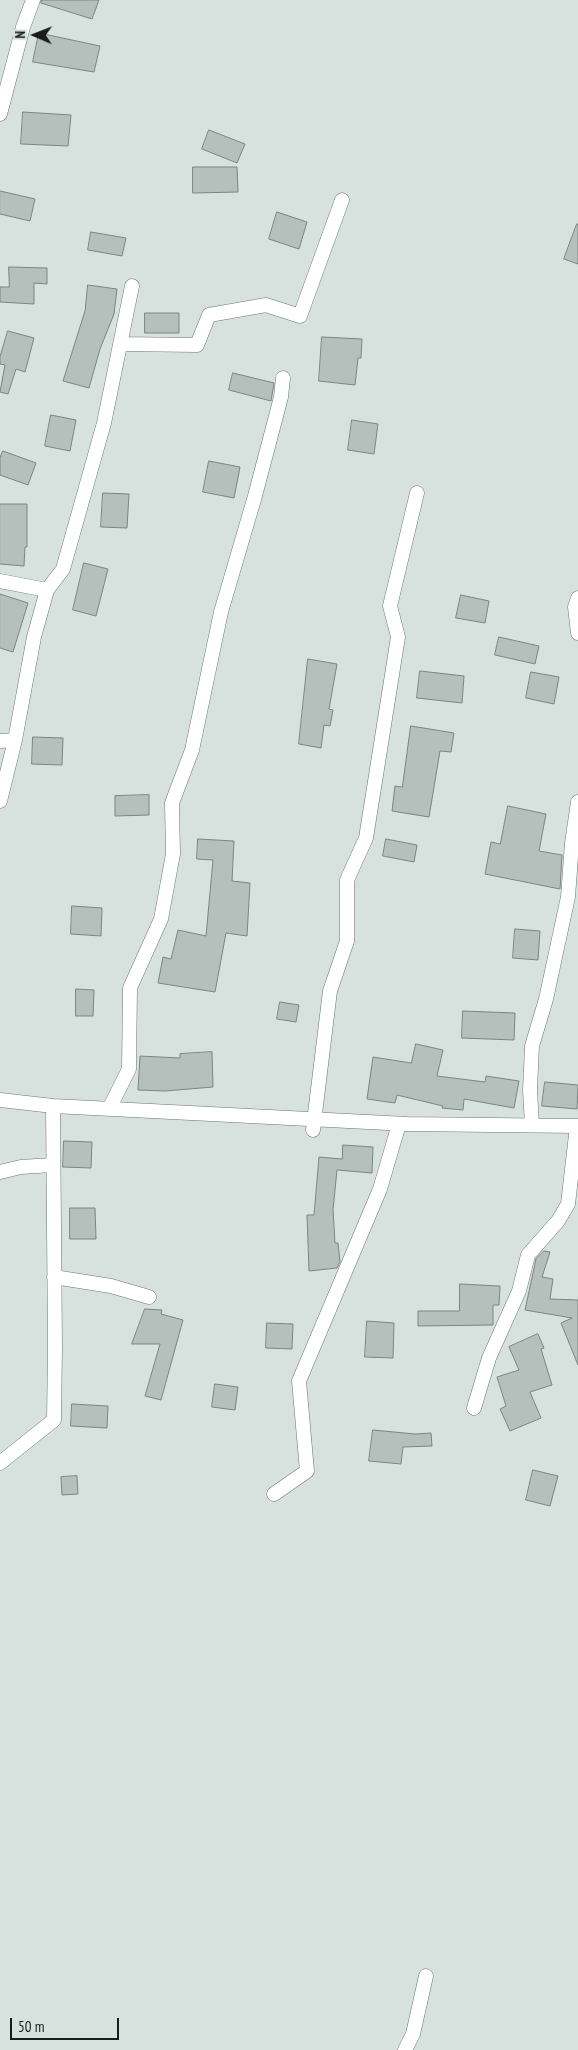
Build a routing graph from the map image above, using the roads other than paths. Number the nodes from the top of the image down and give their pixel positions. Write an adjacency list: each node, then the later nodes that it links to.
1 (33, 0): 2 (street)
2 (0, 114)
3 (342, 200): 5 (street)
4 (132, 286): 5 (street)
5 (120, 344): 9 (street)
6 (282, 378): 18 (street)
7 (417, 493): 20 (street)
8 (0, 580): 9 (street)
9 (47, 590): 12 (street)
10 (578, 598): 11 (street)
11 (578, 633)
12 (15, 740): 13 (street); 14 (street)
13 (0, 741)
14 (0, 801)
15 (578, 802): 21 (street)
16 (0, 1100): 17 (street)
17 (53, 1106): 18 (street); 23 (street)
18 (109, 1109): 20 (street)
19 (399, 1124): 20 (street); 21 (street); 29 (street)
20 (313, 1125)
21 (532, 1125): 22 (street)
22 (578, 1126): 27 (street)
23 (52, 1165): 24 (street); 25 (street)
24 (0, 1172)
25 (54, 1277): 26 (street); 28 (street)
26 (149, 1297)
27 (474, 1408)
28 (0, 1464)
29 (274, 1494)
30 (426, 1976): 31 (street)
31 (405, 2050)

